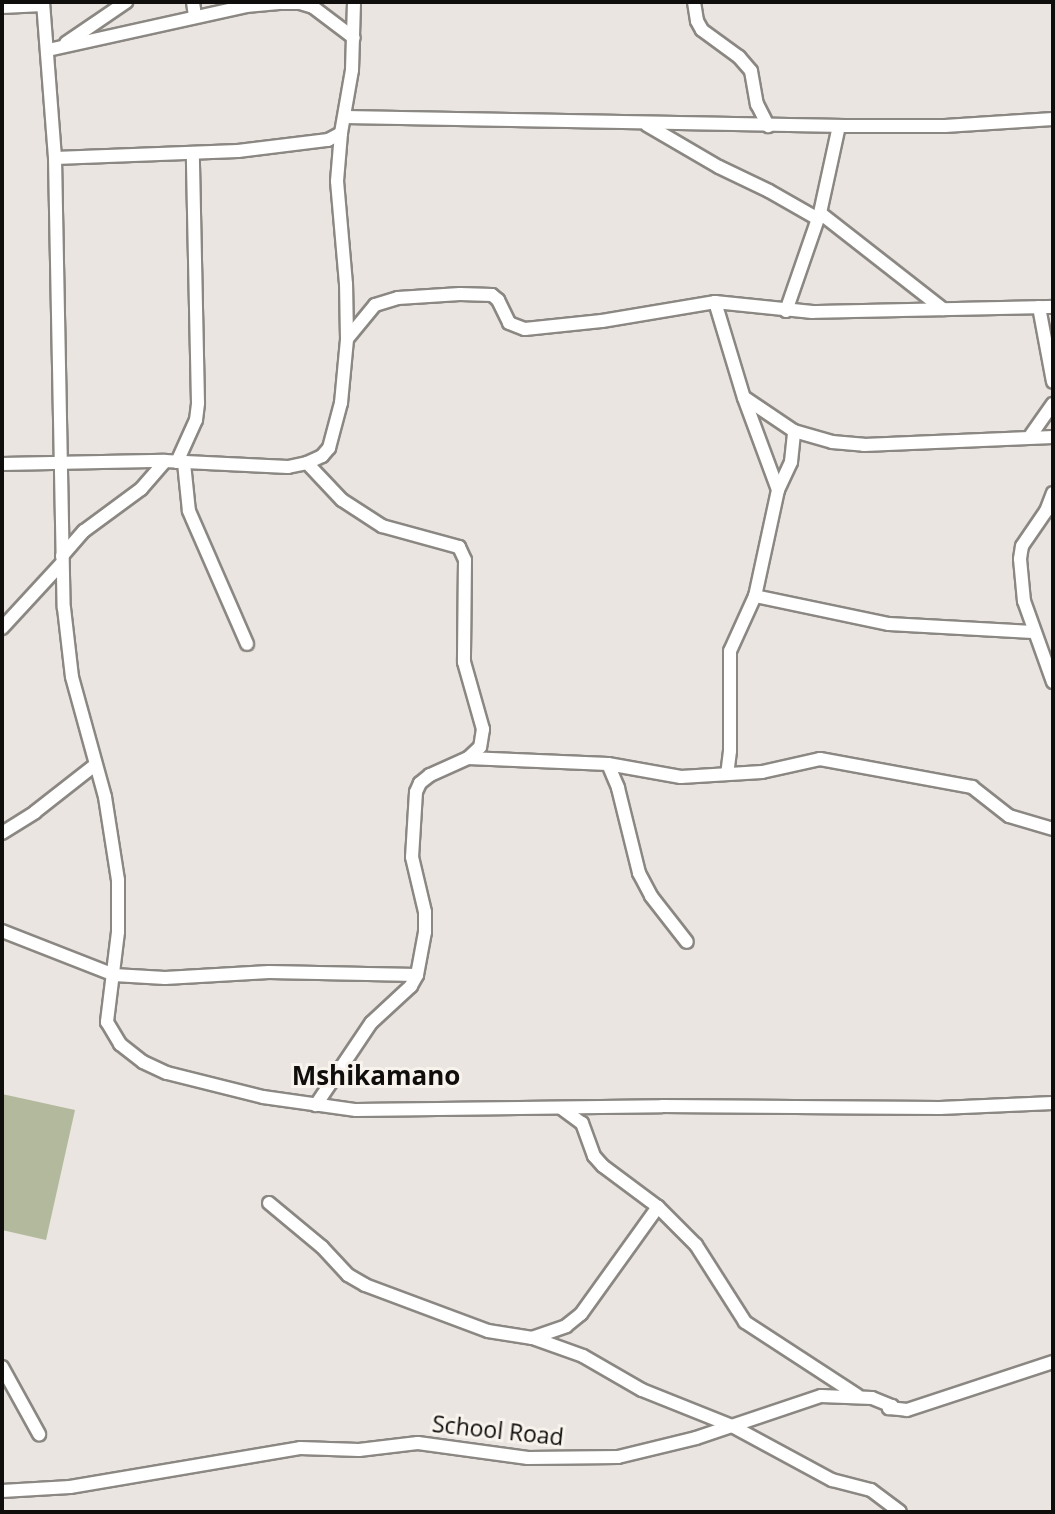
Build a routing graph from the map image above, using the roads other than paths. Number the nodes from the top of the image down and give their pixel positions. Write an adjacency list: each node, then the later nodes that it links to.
1 (127, 2): 10 (street)
2 (193, 2): 8 (street)
3 (354, 2): 9 (street)
4 (694, 2): 14 (street)
5 (43, 3): 7 (street); 10 (street)
6 (248, 4): 8 (street); 9 (street)
7 (2, 7)
8 (195, 16): 10 (street)
9 (354, 38): 11 (street)
10 (54, 49): 18 (street)
11 (345, 117): 13 (street); 16 (street)
12 (1053, 119): 15 (street)
13 (646, 124): 14 (street); 19 (street)
14 (768, 125): 15 (street)
15 (839, 126): 19 (street)
16 (341, 133): 17 (street); 25 (street)
17 (193, 154): 18 (street); 32 (street)
18 (55, 158): 33 (street)
19 (819, 216): 23 (street); 24 (street)
20 (715, 302): 24 (street); 25 (street); 27 (street)
21 (1039, 307): 22 (street); 23 (street); 26 (street)
22 (1053, 307)
23 (943, 309): 24 (street)
24 (786, 311)
25 (346, 339): 34 (street)
26 (1053, 382)
27 (744, 398): 29 (street); 36 (street)
28 (1053, 404): 30 (street)
29 (794, 432): 30 (street); 36 (street)
30 (1031, 435): 31 (street)
31 (1053, 437)
32 (175, 462): 33 (street); 34 (street); 38 (street); 42 (street)
33 (60, 463): 35 (street); 38 (street)
34 (307, 463): 44 (street)
35 (2, 464)
36 (778, 489): 39 (street)
37 (1053, 493): 41 (street)
38 (62, 560): 40 (street); 46 (street)
39 (755, 596): 41 (street); 47 (street)
40 (2, 628)
41 (1033, 632): 43 (street)
42 (247, 644)
43 (1053, 682)
44 (468, 758): 45 (street); 53 (street)
45 (608, 764): 47 (street); 51 (street)
46 (95, 765): 49 (street); 52 (street)
47 (727, 774): 48 (street)
48 (1053, 829)
49 (2, 833)
50 (2, 931): 52 (street)
51 (687, 942)
52 (114, 975): 53 (street); 55 (street)
53 (417, 975): 55 (street)
54 (1053, 1103): 56 (street)
55 (316, 1105): 56 (street)
56 (561, 1108): 58 (street)
57 (269, 1203): 59 (street)
58 (658, 1207): 59 (street); 62 (street)
59 (532, 1338): 63 (street)
60 (1053, 1362): 62 (street, School Road)
61 (2, 1367): 64 (street)
62 (859, 1397): 63 (street, School Road)
63 (732, 1426): 65 (street, School Road); 66 (street)
64 (39, 1434)
65 (2, 1491)
66 (900, 1512)

